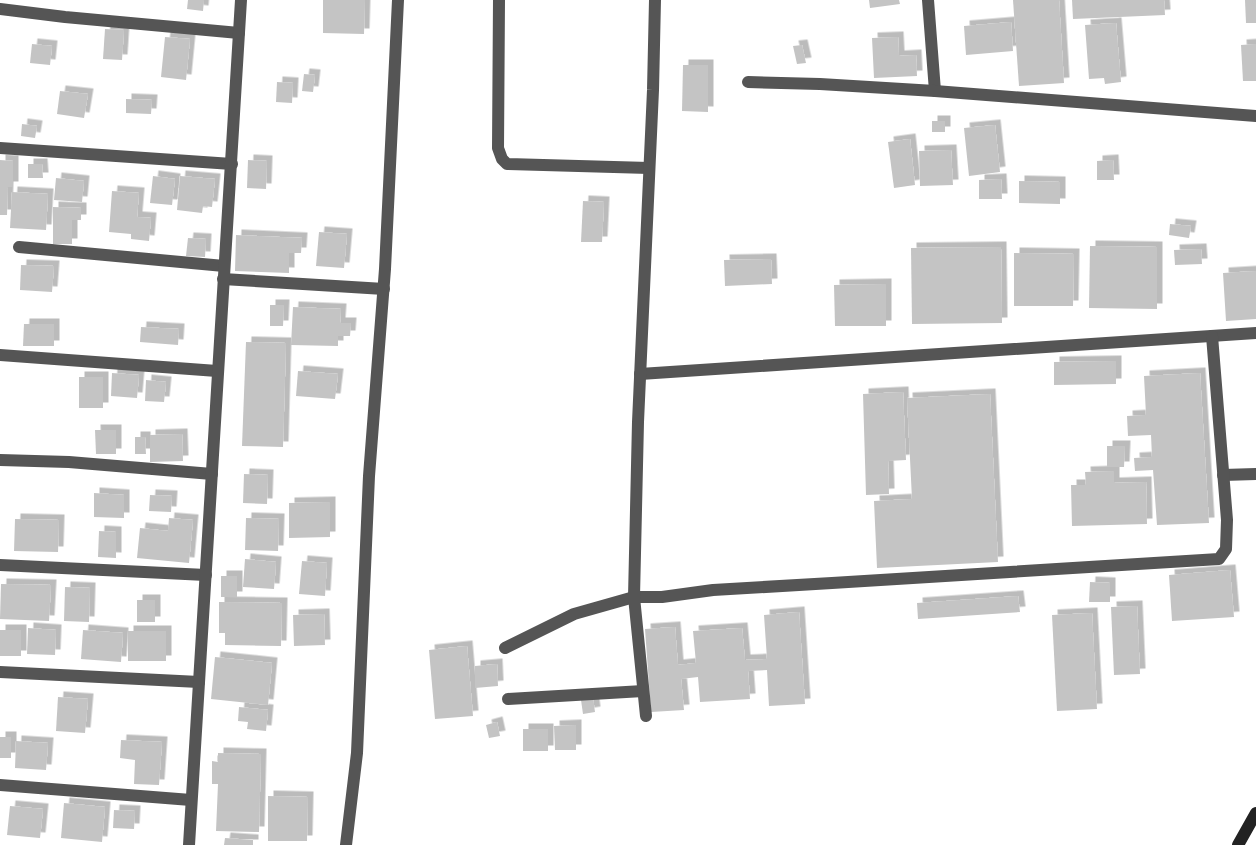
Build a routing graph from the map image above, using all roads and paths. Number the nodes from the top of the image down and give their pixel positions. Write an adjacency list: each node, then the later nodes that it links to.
1 (241, 0): 7 (street)
2 (398, 0): 16 (street)
3 (499, 0): 13 (street)
4 (655, 0): 13 (street)
5 (928, 0): 9 (street)
6 (0, 9): 7 (street)
7 (239, 33): 12 (street)
8 (748, 82): 9 (street)
9 (935, 91): 10 (street)
10 (1256, 116)
11 (0, 148): 12 (street)
12 (232, 164): 15 (street)
13 (649, 168): 21 (street)
14 (19, 247): 15 (street)
15 (224, 273): 16 (street); 20 (street)
16 (384, 289): 39 (street)
17 (1256, 333): 18 (street)
18 (1212, 336): 21 (street); 25 (street)
19 (0, 355): 20 (street)
20 (217, 371): 23 (street)
21 (640, 374): 28 (street)
22 (0, 460): 23 (street)
23 (212, 474): 27 (street)
24 (1256, 474): 25 (street)
25 (1223, 475): 28 (street)
26 (0, 565): 27 (street)
27 (206, 575): 31 (street)
28 (634, 597): 29 (street); 32 (street)
29 (504, 648)
30 (0, 672): 31 (street)
31 (199, 682): 36 (street)
32 (643, 691): 33 (street); 34 (street)
33 (508, 699)
34 (646, 716)
35 (0, 785): 36 (street)
36 (191, 800): 38 (street)
37 (1256, 813): 40 (street)
38 (189, 845)
39 (346, 845)
40 (1238, 845)

